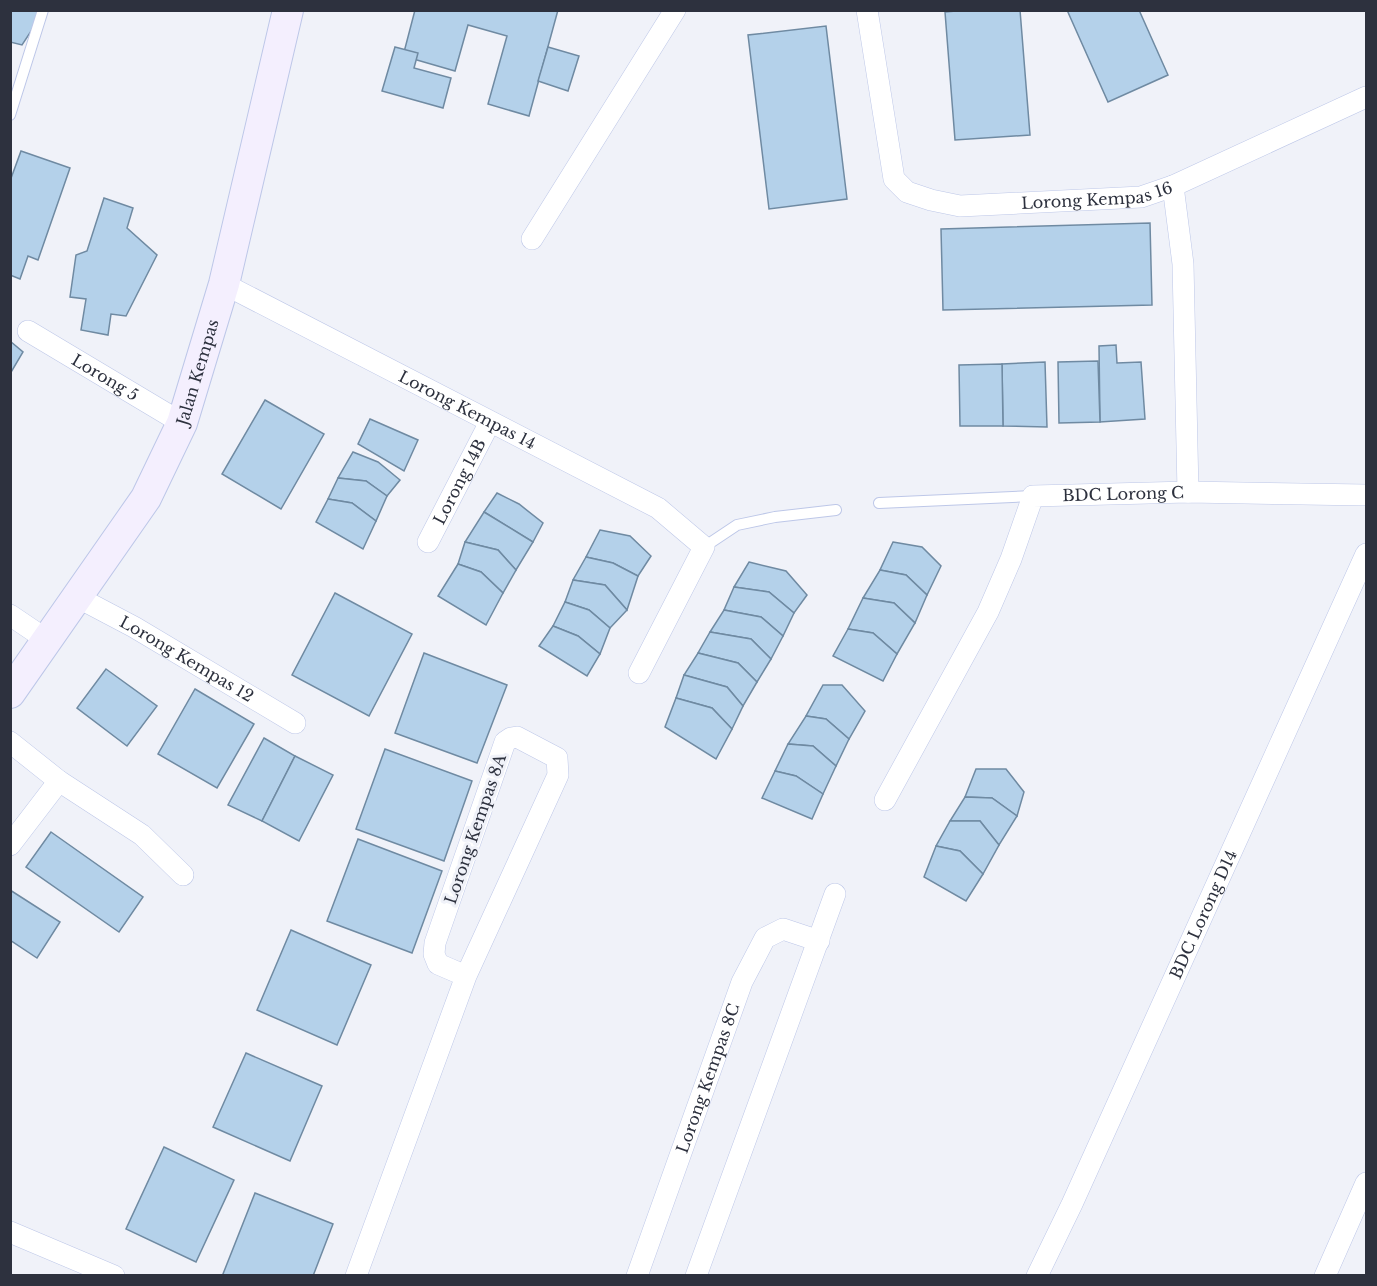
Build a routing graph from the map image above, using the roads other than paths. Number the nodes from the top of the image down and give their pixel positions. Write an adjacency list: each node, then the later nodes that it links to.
1 (43, 10): 6 (lane)
2 (288, 10): 9 (street, Jalan Kempas)
3 (675, 10): 8 (street)
4 (867, 10): 7 (street, Lorong Kempas 16)
5 (1366, 98): 7 (street)
6 (10, 115)
7 (1173, 186): 13 (street, Lorong Kempas 16)
8 (532, 239)
9 (224, 284): 11 (street, Lorong Kempas 14); 12 (street, Jalan Kempas)
10 (28, 332): 12 (street, Lorong 5)
11 (490, 422): 18 (street, Lorong 14B); 19 (street, Lorong Kempas 14)
12 (182, 423): 21 (street, Jalan Kempas)
13 (1188, 492): 14 (street, BDC Lorong C); 15 (street, BDC Lorong C)
14 (1366, 495)
15 (1034, 496): 16 (lane, BDC Lorong C); 29 (street)
16 (879, 503)
17 (836, 510): 19 (lane)
18 (428, 542)
19 (704, 547): 24 (street)
20 (1366, 554): 41 (street, BDC Lorong D14)
21 (77, 597): 23 (street, Jalan Kempas); 26 (street, Lorong Kempas 12)
22 (10, 615): 23 (street)
23 (47, 640): 25 (street, Jalan Kempas)
24 (639, 673)
25 (10, 693)
26 (295, 723)
27 (10, 742): 28 (street)
28 (59, 781): 30 (street); 31 (street)
29 (885, 800)
30 (10, 845)
31 (183, 875)
32 (835, 894): 33 (street)
33 (819, 941): 39 (street, Lorong Kempas 8C); 40 (street)
34 (466, 976): 34 (street, Lorong Kempas 8A); 38 (street, Lorong Kempas 8A)
35 (1366, 1183): 42 (street)
36 (10, 1232): 37 (street)
37 (114, 1275)
38 (356, 1275)
39 (637, 1275)
40 (696, 1275)
41 (1037, 1275)
42 (1324, 1275)

